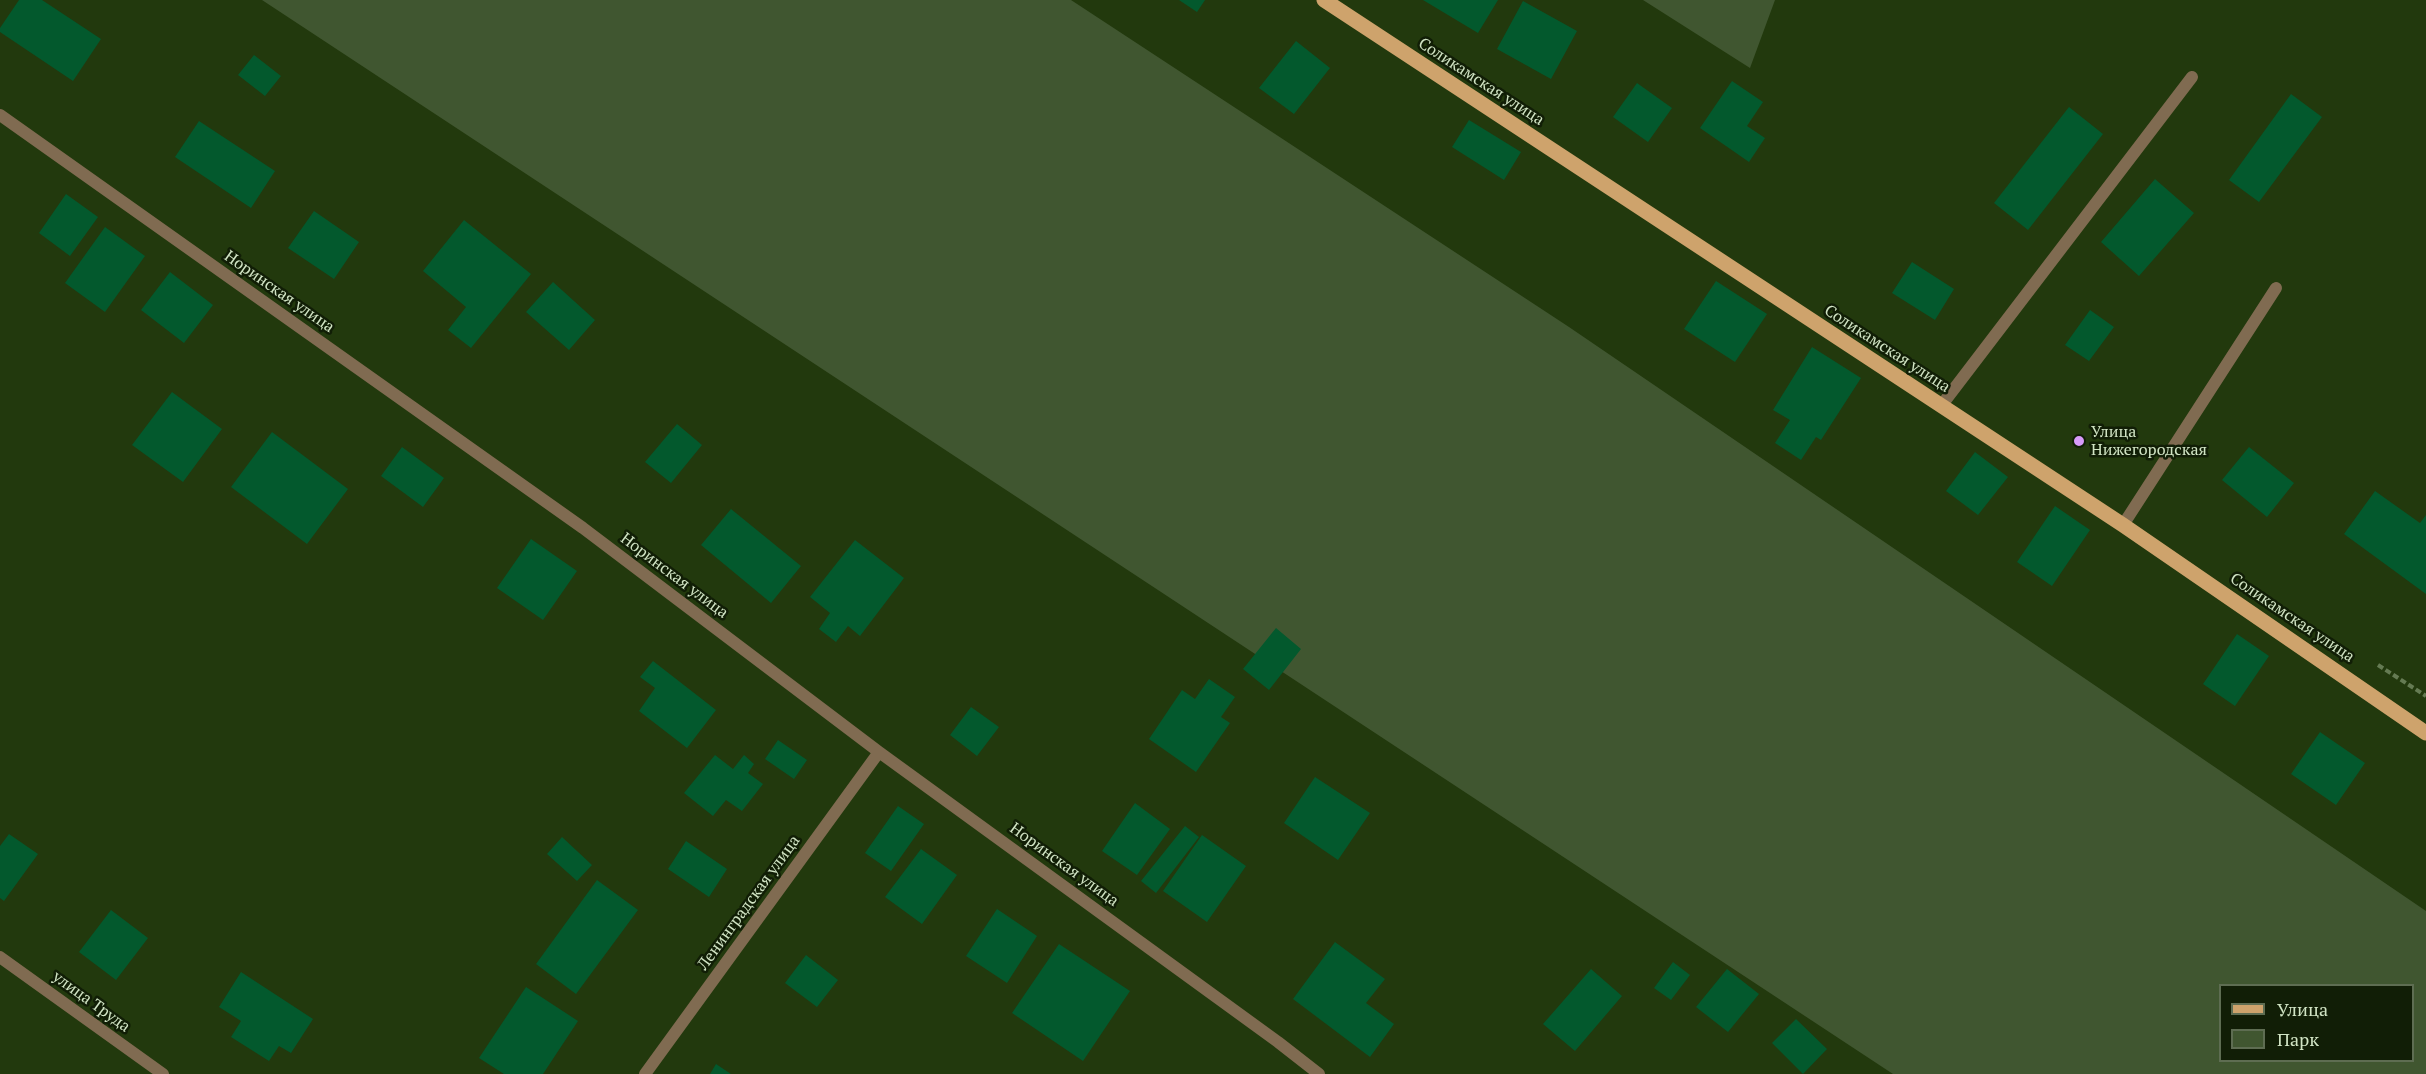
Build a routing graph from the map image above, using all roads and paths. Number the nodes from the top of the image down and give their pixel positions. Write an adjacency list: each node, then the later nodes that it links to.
1 (1324, 0): 5 (main road, Соликамская улица)
2 (2192, 77): 5 (street)
3 (0, 115): 8 (street, Норинская улица)
4 (2276, 288): 6 (street)
5 (1941, 406): 6 (main road, Соликамская улица)
6 (2122, 525): 7 (main road, Соликамская улица)
7 (2426, 733)
8 (879, 752): 11 (street, Ленинградская улица); 12 (street, Норинская улица)
9 (0, 957): 10 (street, улица Труда)
10 (163, 1074)
11 (645, 1074)
12 (1320, 1074)

